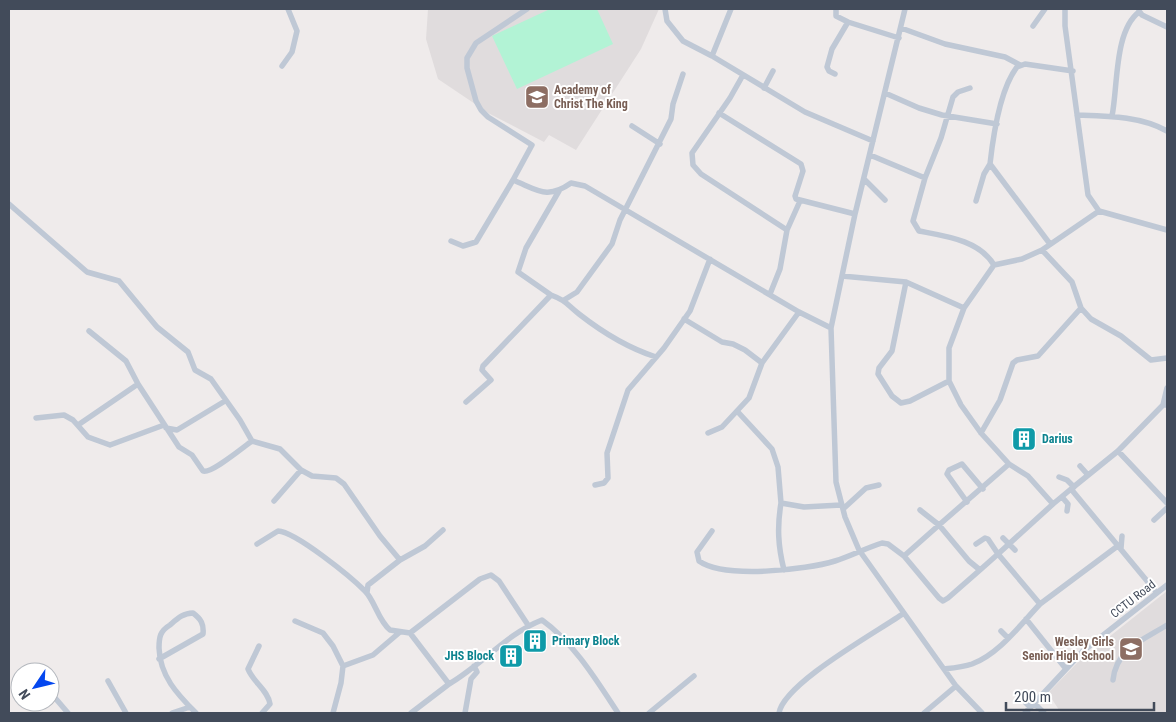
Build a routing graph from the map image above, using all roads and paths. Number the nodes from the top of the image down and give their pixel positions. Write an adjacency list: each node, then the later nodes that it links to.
1 (288, 9): 17 (street)
2 (527, 9): 39 (street)
3 (665, 9): 15 (street)
4 (731, 9): 15 (street)
5 (836, 9): 10 (street)
6 (905, 9): 13 (street)
7 (1045, 9): 11 (street)
8 (1066, 9): 19 (street)
9 (1139, 11): 12 (street); 29 (street)
10 (848, 22): 14 (street); 21 (street)
11 (1033, 26)
12 (1167, 27)
13 (901, 28): 14 (street); 16 (street)
14 (899, 38): 25 (street)
15 (712, 56): 22 (street)
16 (1020, 65): 19 (street); 30 (street)
17 (282, 66)
18 (773, 71): 23 (street)
19 (1072, 71): 27 (street)
20 (684, 74): 34 (street)
21 (835, 74)
22 (743, 75): 23 (street); 26 (street)
23 (764, 88): 33 (street)
24 (970, 88): 28 (street)
25 (885, 93): 28 (street); 33 (street)
26 (719, 114): 42 (street); 48 (street)
27 (1077, 115): 29 (street); 46 (street)
28 (948, 116): 30 (street); 37 (street)
29 (1112, 116): 32 (street)
30 (997, 124): 36 (street)
31 (632, 126): 34 (street)
32 (1167, 132)
33 (873, 141): 35 (street)
34 (660, 144): 45 (street)
35 (870, 155): 37 (street); 38 (street)
36 (990, 164): 43 (street); 51 (street)
37 (925, 178): 54 (street)
38 (864, 179): 41 (street); 47 (street)
39 (513, 180): 40 (street); 50 (street)
40 (559, 191): 45 (street); 58 (street)
41 (885, 200)
42 (800, 201): 47 (street); 48 (street)
43 (976, 201)
44 (9, 204): 72 (street)
45 (627, 209): 53 (street); 59 (street)
46 (1099, 212): 49 (street); 51 (street)
47 (855, 214): 55 (street)
48 (787, 230): 57 (street)
49 (1167, 230)
50 (451, 241)
51 (1050, 244): 52 (street)
52 (1042, 250): 54 (street); 61 (street)
53 (710, 259): 57 (street); 63 (street)
54 (994, 264): 60 (street)
55 (842, 276): 56 (street); 64 (street)
56 (906, 282): 60 (street); 69 (street)
57 (770, 294): 62 (street)
58 (550, 296): 59 (street); 73 (street)
59 (564, 300): 66 (street)
60 (964, 308): 69 (street)
61 (1080, 308): 67 (street); 80 (street)
62 (799, 312): 64 (street); 68 (street)
63 (684, 319): 66 (street); 68 (street)
64 (831, 328): 100 (street)
65 (89, 331): 70 (street)
66 (656, 357): 88 (street)
67 (1167, 358)
68 (762, 363): 75 (street)
69 (949, 381): 80 (street)
70 (138, 384): 77 (street); 78 (street)
71 (1167, 388): 74 (street)
72 (225, 401): 78 (street); 81 (street)
73 (466, 402)
74 (1165, 405): 82 (street)
75 (737, 412): 79 (street); 97 (street)
76 (36, 418): 77 (street)
77 (78, 425): 78 (street)
78 (165, 426): 81 (street)
79 (708, 432)
80 (981, 433): 83 (street)
81 (252, 441): 85 (street)
82 (1118, 451): 86 (street); 92 (street)
83 (1009, 464): 91 (street); 99 (street)
84 (1080, 466): 86 (street)
85 (301, 470): 95 (street); 118 (street)
86 (1088, 475): 90 (street)
87 (1060, 477): 90 (street)
88 (595, 485)
89 (879, 485): 100 (street)
90 (1072, 488): 94 (street); 113 (street)
91 (983, 489): 96 (street); 96 (street)
92 (1160, 494): 93 (street); 98 (street)
93 (1167, 495)
94 (1062, 497): 99 (street); 103 (street)
95 (274, 501)
96 (967, 502): 105 (street)
97 (781, 503): 100 (street); 119 (street)
98 (1167, 503)
99 (1053, 504): 112 (street)
100 (842, 507): 114 (street)
101 (1167, 508): 104 (street)
102 (920, 510): 105 (street)
103 (1067, 511)
104 (1154, 520)
105 (939, 526): 117 (street); 120 (street)
106 (443, 530): 118 (street)
107 (712, 531): 119 (street)
108 (1122, 536): 113 (street)
109 (1003, 538): 112 (street)
110 (257, 544): 122 (street)
111 (976, 544): 116 (street)
112 (1009, 544): 115 (street); 116 (street)
113 (1120, 546): 123 (street); 124 (street)
114 (859, 550): 117 (street); 119 (street); 125 (street)
115 (1015, 550)
116 (998, 554): 120 (street); 124 (street)
117 (904, 556): 120 (street)
118 (400, 560): 122 (street)
119 (784, 570)
120 (980, 570)
121 (1167, 585): 123 (street, CCTU Road)
122 (367, 592): 131 (street)
123 (1157, 593): 139 (street, CCTU Road)
124 (1040, 604): 126 (street)
125 (904, 613): 138 (street); 157 (street)
126 (1026, 619): 133 (street); 139 (street)
127 (295, 621): 136 (street)
128 (528, 625): 132 (street); 137 (street); 155 (street)
129 (1167, 625): 141 (street)
130 (1001, 630): 133 (street)
131 (400, 632): 132 (street); 136 (street)
132 (410, 633): 143 (street)
133 (1008, 638): 138 (street)
134 (259, 646): 151 (street)
135 (159, 659): 135 (street); 147 (street)
136 (343, 666): 152 (street)
137 (474, 666): 143 (street); 154 (street)
138 (944, 669): 144 (street)
139 (1066, 669): 146 (street, CCTU Road)
140 (694, 676): 156 (street)
141 (1114, 680)
142 (108, 681): 148 (street)
143 (449, 684): 153 (street)
144 (956, 686): 158 (street); 159 (street)
145 (1019, 696): 146 (street)
146 (1032, 705): 160 (street, CCTU Road); 161 (street)
147 (190, 707): 149 (street); 150 (street)
148 (126, 713)
149 (172, 713)
150 (196, 713)
151 (262, 713)
152 (333, 713)
153 (411, 713)
154 (465, 713)
155 (618, 713)
156 (650, 713)
157 (779, 713)
158 (924, 713)
159 (982, 713)
160 (1025, 713)
161 (1044, 713)

